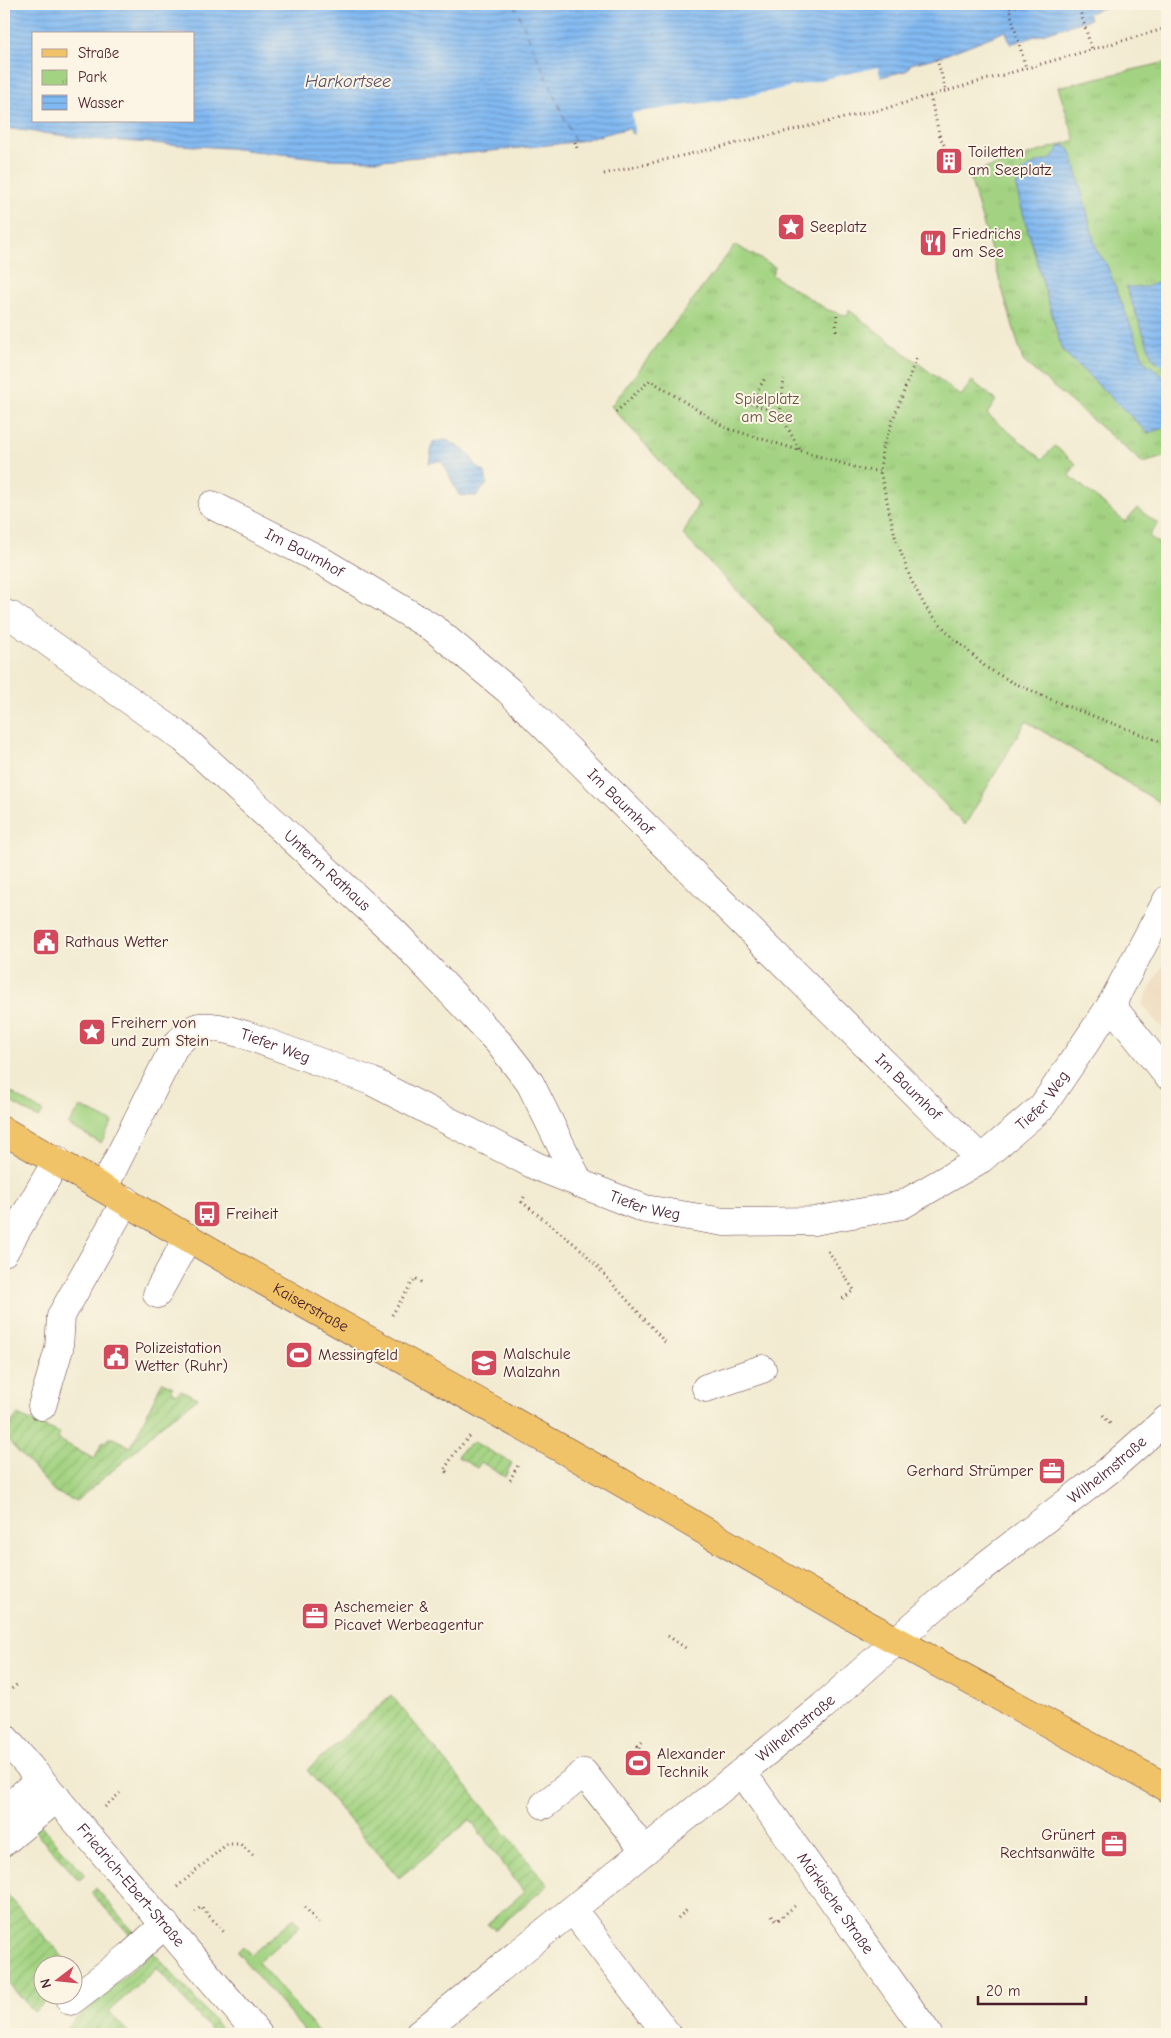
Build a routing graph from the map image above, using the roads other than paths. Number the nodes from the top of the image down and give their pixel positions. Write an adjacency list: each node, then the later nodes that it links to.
1 (212, 505): 7 (street, Im Baumhof)
2 (10, 615): 9 (street, Unterm Rathaus)
3 (1167, 900): 4 (street, Tiefer Weg)
4 (1111, 1004): 5 (street); 7 (street, Tiefer Weg)
5 (1167, 1074)
6 (4, 1131): 8 (main road, Kaiserstraße)
7 (981, 1159): 9 (street, Tiefer Weg)
8 (57, 1160): 10 (main road, Kaiserstraße); 12 (street)
9 (580, 1184): 10 (street, Tiefer Weg)
10 (115, 1194): 11 (main road, Kaiserstraße); 16 (street, Tiefer Weg)
11 (188, 1238): 13 (street); 18 (main road, Kaiserstraße)
12 (4, 1252)
13 (157, 1294)
14 (762, 1369): 15 (street)
15 (706, 1388)
16 (42, 1406)
17 (1167, 1419): 18 (street, Wilhelmstraße)
18 (898, 1640): 20 (street, Wilhelmstraße); 21 (main road)
19 (4, 1737): 22 (street, Friedrich-Ebert-Straße)
20 (742, 1772): 26 (street, Wilhelmstraße); 33 (street, Märkische Straße)
21 (1167, 1788)
22 (48, 1789): 24 (street); 25 (street); 28 (street, Friedrich-Ebert-Straße)
23 (544, 1805): 26 (street)
24 (4, 1811)
25 (4, 1842)
26 (645, 1851): 27 (street, Wilhelmstraße)
27 (573, 1910): 31 (street, Wilhelmstraße); 32 (street)
28 (158, 1917): 29 (street); 30 (street, Friedrich-Ebert-Straße)
29 (82, 1993)
30 (258, 2034)
31 (419, 2034)
32 (667, 2034)
33 (928, 2034)

